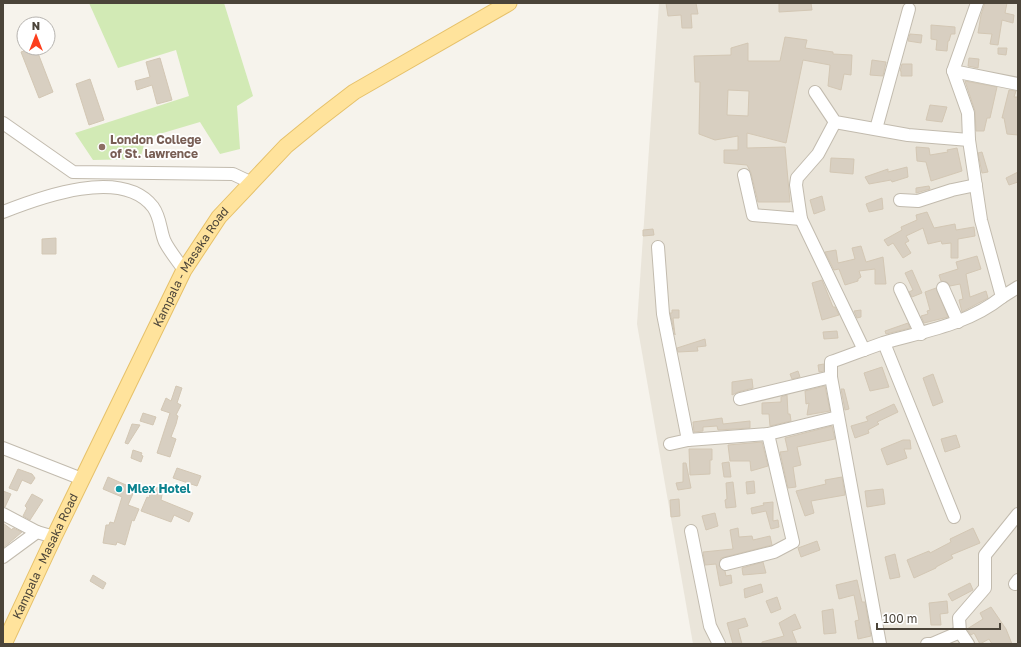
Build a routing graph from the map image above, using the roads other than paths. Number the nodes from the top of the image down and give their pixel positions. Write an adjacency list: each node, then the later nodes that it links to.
1 (509, 3): 12 (main road, Kampala - Masaka Road)
2 (977, 3): 4 (street)
3 (909, 9): 9 (street)
4 (953, 71): 5 (street); 10 (street)
5 (1018, 84)
6 (815, 92): 7 (street)
7 (835, 122): 9 (street); 16 (street)
8 (3, 123): 12 (street)
9 (876, 129): 10 (street)
10 (969, 140): 13 (street)
11 (744, 175): 16 (street)
12 (250, 182): 18 (main road, Kampala - Masaka Road)
13 (976, 185): 14 (street); 22 (street)
14 (900, 200)
15 (3, 212): 18 (street)
16 (801, 219): 26 (street)
17 (658, 247): 31 (street)
18 (184, 270): 34 (main road, Kampala - Masaka Road)
19 (1018, 286): 22 (street)
20 (943, 288): 23 (street)
21 (900, 289): 24 (street)
22 (1002, 297): 23 (street)
23 (958, 322): 24 (street)
24 (921, 334): 25 (street)
25 (884, 343): 26 (street); 37 (street)
26 (864, 350): 27 (street)
27 (831, 377): 28 (street); 29 (street)
28 (740, 400)
29 (838, 417): 30 (street); 46 (street)
30 (768, 434): 31 (street); 42 (street)
31 (688, 440): 32 (street)
32 (670, 444)
33 (3, 448): 34 (street)
34 (82, 479): 40 (main road, Kampala - Masaka Road)
35 (3, 514): 39 (street)
36 (1018, 514): 43 (street)
37 (954, 517)
38 (690, 531): 45 (street)
39 (37, 532): 40 (street); 41 (street)
40 (54, 537): 44 (main road, Kampala - Masaka Road)
41 (3, 557)
42 (726, 564)
43 (960, 632): 47 (street); 48 (street)
44 (4, 644)
45 (719, 644)
46 (880, 644)
47 (927, 644)
48 (968, 644)

